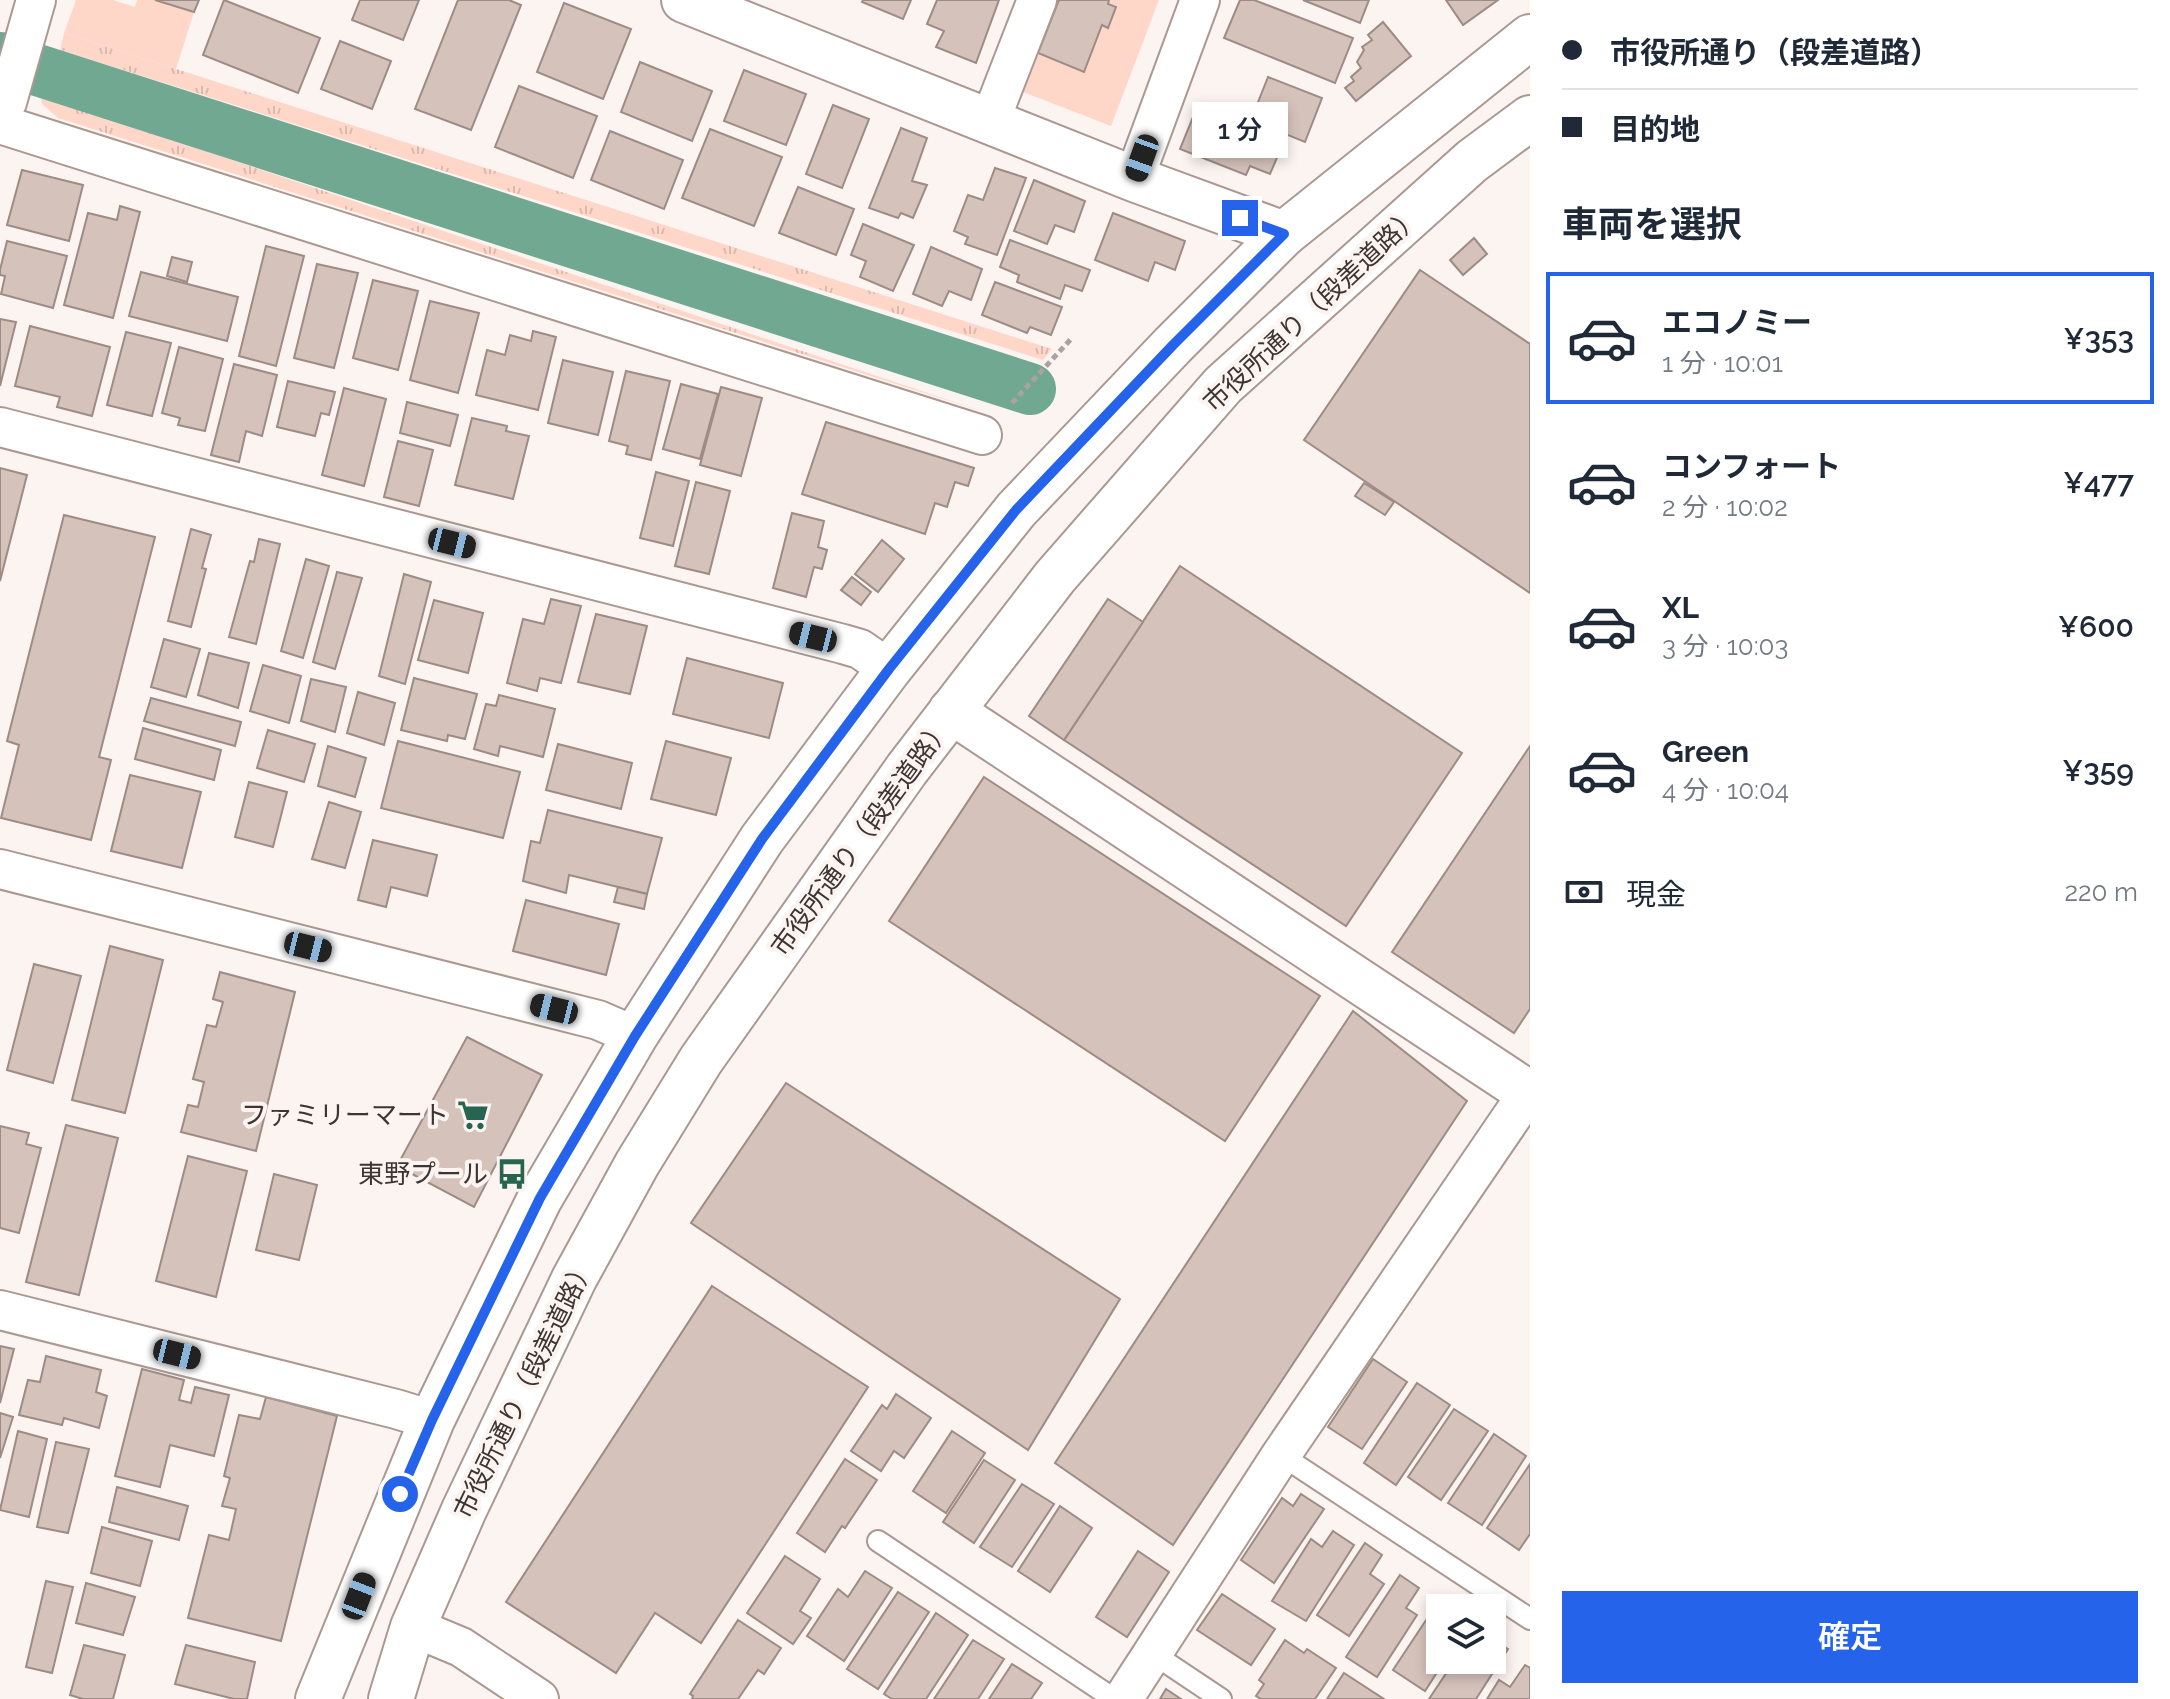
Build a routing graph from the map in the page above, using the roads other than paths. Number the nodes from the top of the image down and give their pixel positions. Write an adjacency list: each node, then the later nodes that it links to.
1 (684, 0): 8 (street)
2 (1037, 0): 8 (street)
3 (1200, 0): 9 (street)
4 (31, 13): 6 (street)
5 (1530, 37): 10 (street)
6 (2, 114): 12 (street)
7 (1530, 118): 14 (street, 市役所通り（段差道路）)
8 (990, 121): 9 (street)
9 (1134, 179): 10 (street)
10 (1284, 234): 13 (street)
11 (0, 427): 13 (street)
12 (982, 435)
13 (889, 669): 16 (street)
14 (951, 711): 17 (street); 23 (street, 市役所通り（段差道路）)
15 (0, 869): 16 (street)
16 (635, 1036): 19 (street)
17 (1529, 1092): 20 (street)
18 (0, 1310): 19 (street)
19 (432, 1420): 25 (street)
20 (1281, 1455): 22 (lane); 24 (street)
21 (878, 1541): 28 (lane)
22 (1530, 1619)
23 (413, 1627): 26 (street, 市役所通り（段差道路）); 27 (street)
24 (1152, 1653): 29 (street); 30 (lane)
25 (318, 1699)
26 (391, 1699)
27 (539, 1699)
28 (1114, 1699)
29 (1123, 1699)
30 (1221, 1699)

